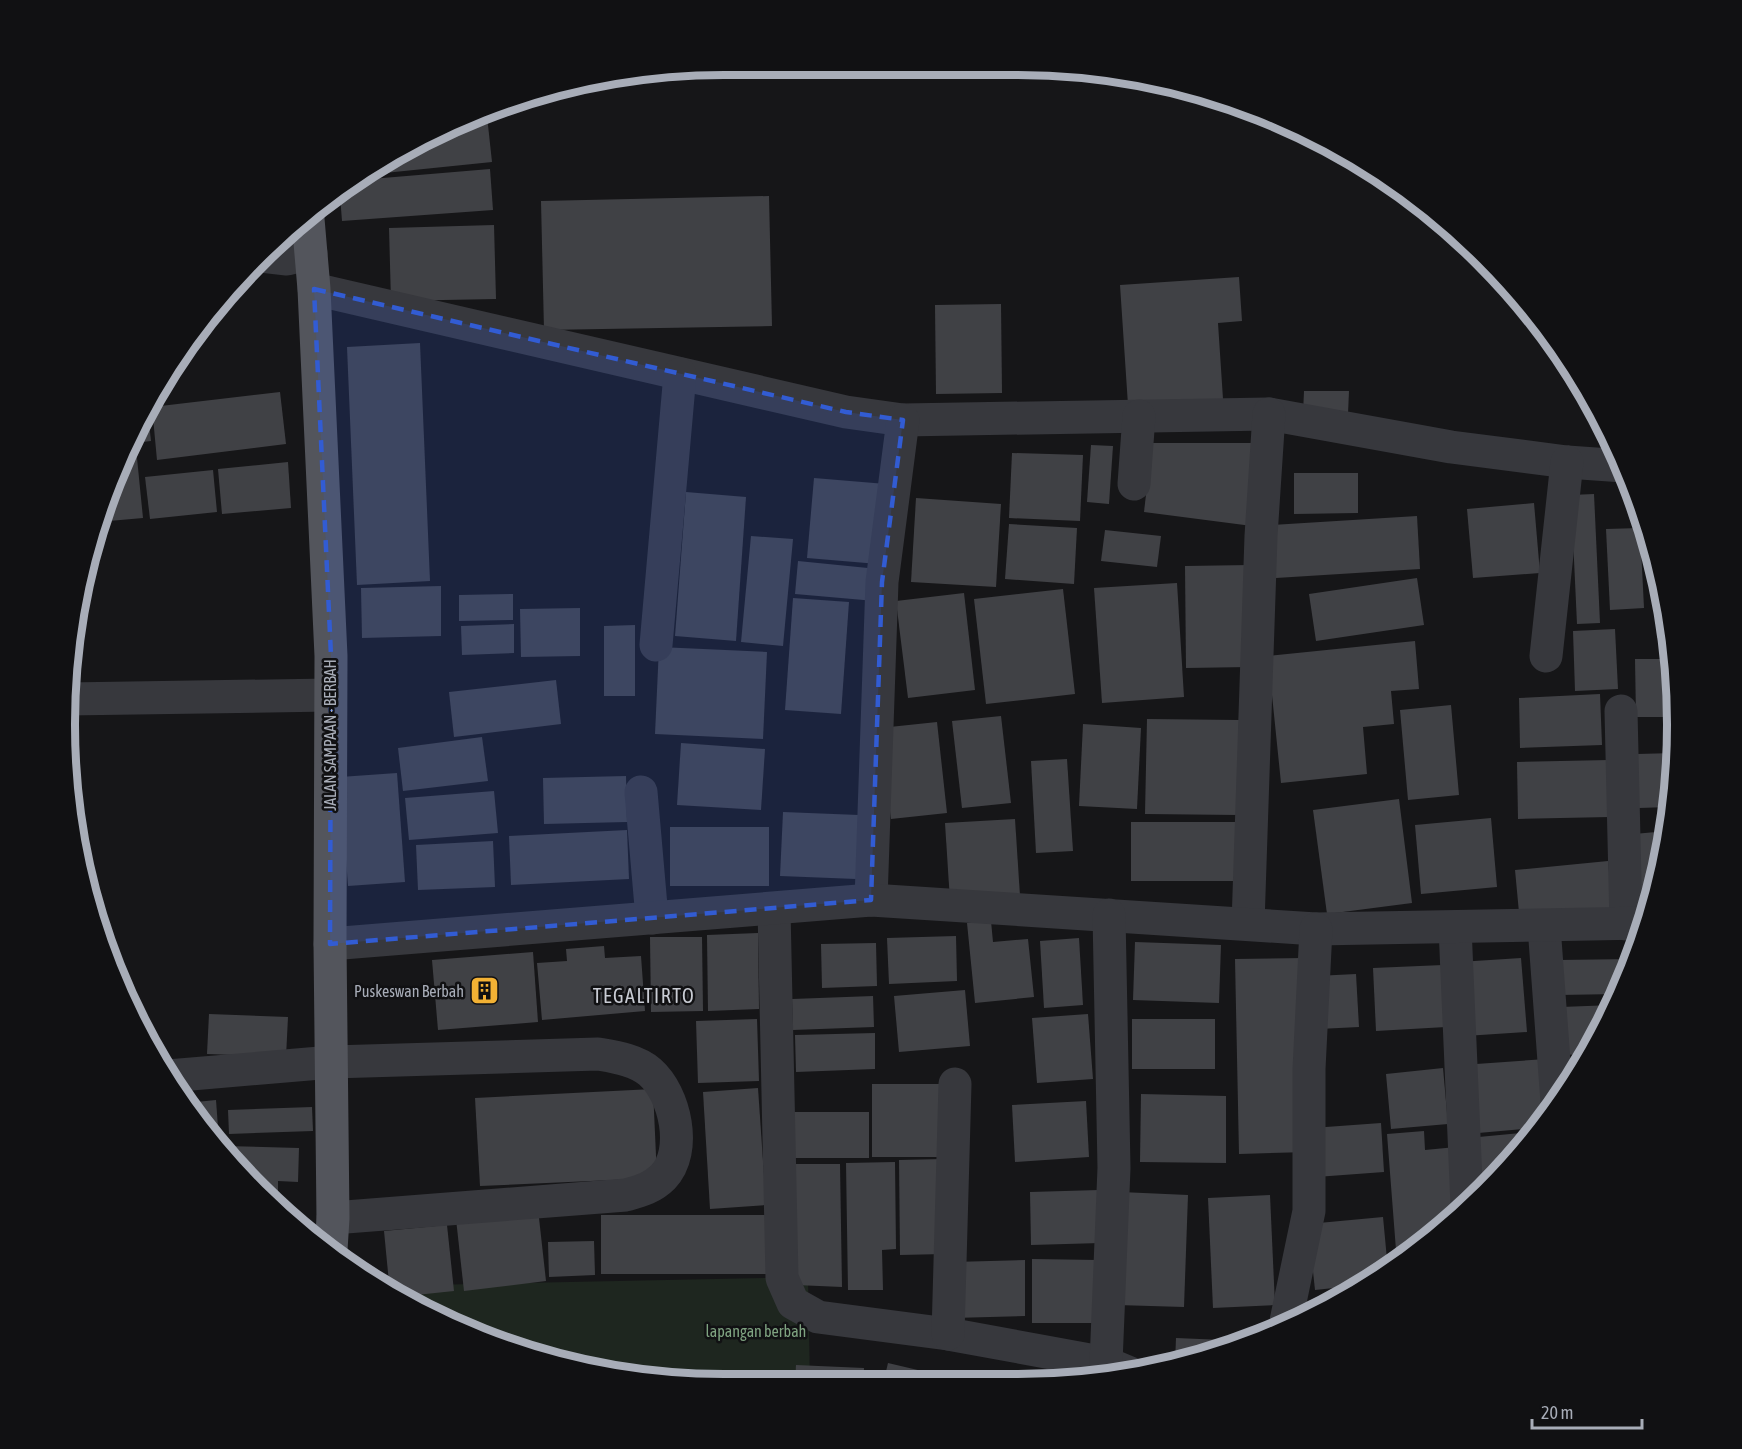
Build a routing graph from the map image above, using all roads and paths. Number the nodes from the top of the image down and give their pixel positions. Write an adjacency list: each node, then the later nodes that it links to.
1 (308, 226): 2 (main road, JALAN SAMPAAN - BERBAH)
2 (310, 253): 3 (street); 4 (main road, JALAN SAMPAAN - BERBAH)
3 (274, 257)
4 (314, 289): 5 (street); 14 (main road, JALAN SAMPAAN - BERBAH)
5 (680, 374): 8 (street); 12 (street)
6 (1269, 414): 7 (street); 9 (street); 23 (street)
7 (1139, 416): 8 (street); 11 (street)
8 (903, 420): 18 (street)
9 (1567, 462): 10 (street); 13 (street)
10 (1613, 465)
11 (1134, 484)
12 (656, 645)
13 (1546, 657)
14 (330, 695): 15 (street); 27 (main road, JALAN SAMPAAN - BERBAH)
15 (76, 699)
16 (1622, 711): 22 (street)
17 (641, 792): 21 (street)
18 (871, 900): 19 (street); 20 (street)
19 (774, 909): 21 (street); 36 (street)
20 (1109, 915): 23 (street); 37 (street)
21 (652, 918): 27 (street)
22 (1635, 923): 24 (street)
23 (1248, 924): 26 (street)
24 (1544, 926): 25 (street); 31 (street)
25 (1455, 927): 26 (street); 32 (street)
26 (1316, 929): 35 (street)
27 (330, 944): 28 (main road, JALAN SAMPAAN - BERBAH)
28 (332, 1062): 29 (street); 33 (main road, JALAN SAMPAAN - BERBAH); 33 (street)
29 (178, 1075)
30 (955, 1084): 36 (street)
31 (1556, 1088)
32 (1467, 1194)
33 (333, 1218): 34 (main road, JALAN SAMPAAN - BERBAH)
34 (332, 1242)
35 (1287, 1315)
36 (948, 1334): 38 (street)
37 (1118, 1366)
38 (1111, 1367)

